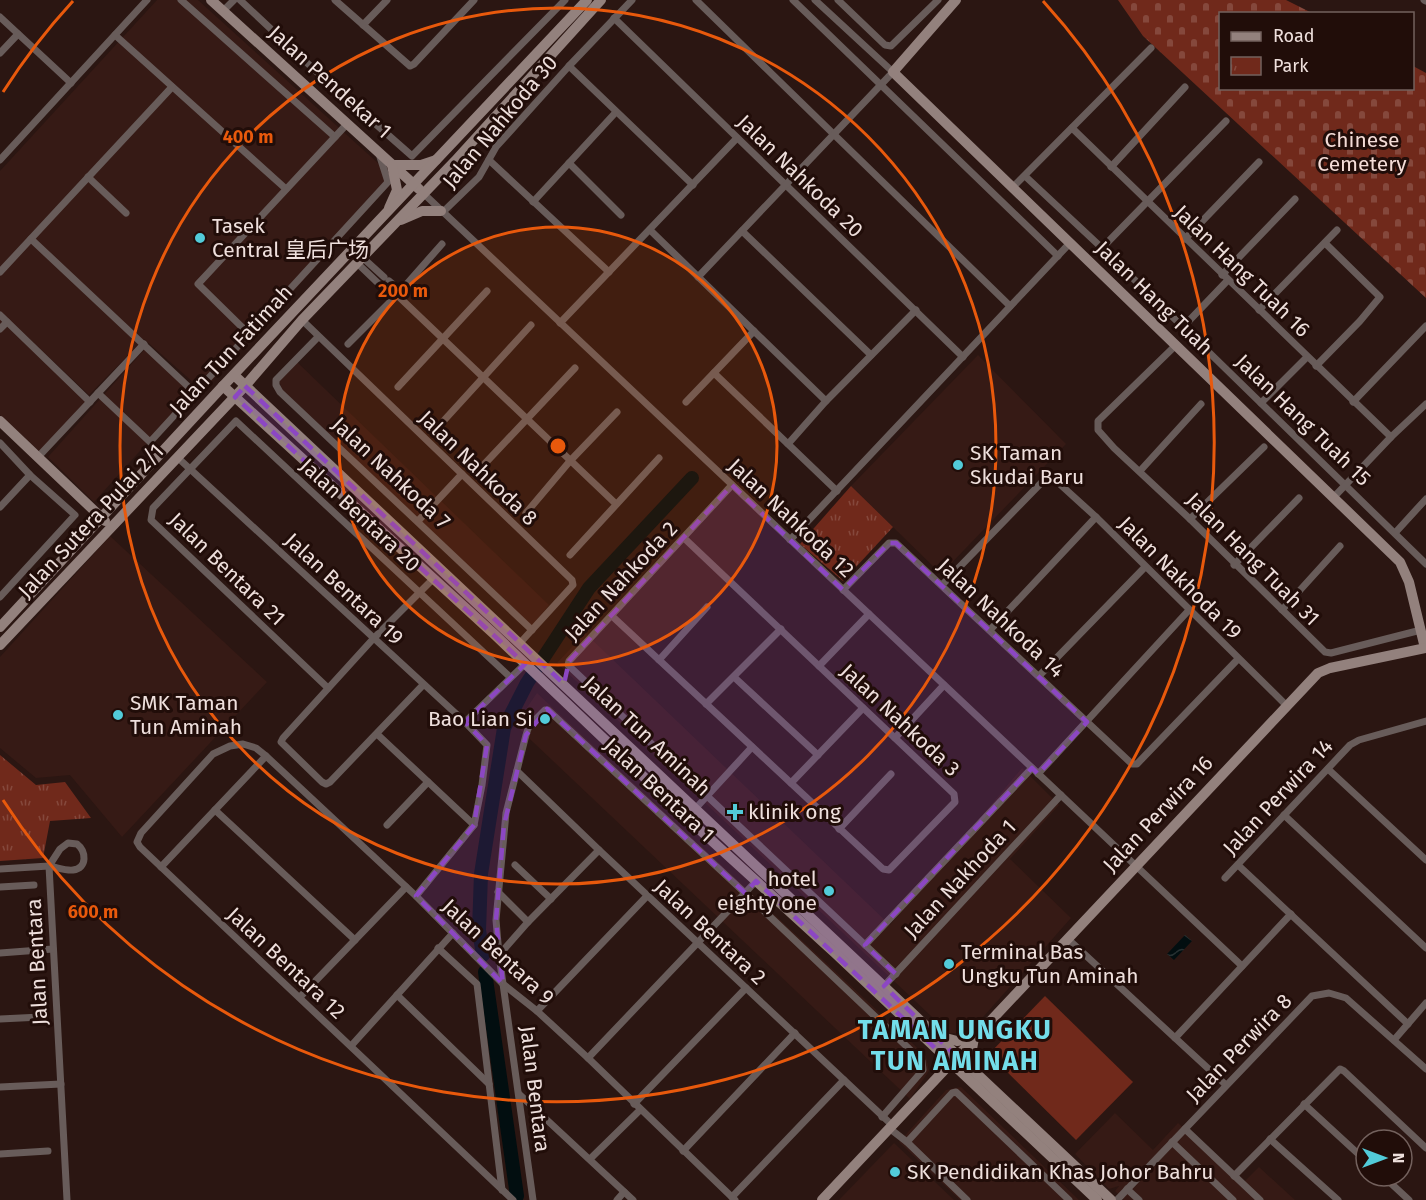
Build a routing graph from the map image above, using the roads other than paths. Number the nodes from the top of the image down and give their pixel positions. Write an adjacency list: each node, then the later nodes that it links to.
1 (147, 0): 23 (street)
2 (181, 0): 37 (street)
3 (211, 0): 18 (main road, Jalan Pendekar 1)
4 (234, 0): 18 (street)
5 (240, 0): 9 (street)
6 (335, 0): 21 (street)
7 (387, 0): 21 (street)
8 (474, 0): 21 (street)
9 (565, 0)
10 (587, 0): 41 (main road, Jalan Tun Fatimah)
11 (602, 0): 54 (main road, Jalan Tun Fatimah)
12 (632, 0): 20 (street, Jalan Nahkoda 30)
13 (696, 0): 36 (street)
14 (793, 0): 29 (street)
15 (815, 0): 27 (street, Jalan Hang Tuah)
16 (838, 0): 17 (street)
17 (946, 2): 27 (main road)
18 (224, 11): 34 (main road, Jalan Pendekar 1)
19 (0, 17): 22 (street)
20 (614, 18): 26 (street, Jalan Nahkoda 30); 38 (street, Jalan Nahkoda 20)
21 (363, 26)
22 (18, 34): 25 (street); 28 (street)
23 (115, 35): 28 (street); 30 (street)
24 (1151, 48): 35 (street)
25 (0, 53)
26 (569, 66): 32 (street); 42 (street, Jalan Nahkoda 30)
27 (892, 72): 29 (street); 52 (main road, Jalan Hang Tuah)
28 (71, 83): 40 (street)
29 (882, 84): 36 (street); 71 (street)
30 (172, 87): 48 (street); 53 (street)
31 (1185, 87): 46 (street)
32 (616, 112): 44 (street); 51 (street)
33 (1226, 121): 56 (street)
34 (347, 124): 37 (street); 39 (main road, Jalan Pendekar 1)
35 (1072, 128): 46 (street, Jalan Hang Tuah 16); 47 (street)
36 (833, 135): 49 (street); 80 (street)
37 (335, 137): 53 (street)
38 (737, 138): 49 (street, Jalan Nahkoda 20); 51 (street)
39 (378, 152): 45 (main road, Jalan Pendekar 1); 92 (street)
40 (0, 160)
41 (439, 160): 45 (main road); 50 (main road, Jalan Tun Fatimah)
42 (489, 160): 57 (street); 58 (street, Jalan Nahkoda 30)
43 (1259, 162): 66 (street)
44 (569, 163): 57 (street); 60 (street)
45 (392, 165): 50 (main road, Jalan Pendekar 1); 61 (main road)
46 (1111, 167): 56 (street, Jalan Hang Tuah 16)
47 (1025, 176): 52 (street); 70 (street, Jalan Hang Tuah 15)
48 (88, 177): 59 (street); 65 (street)
49 (786, 184): 64 (street); 81 (street, Jalan Nahkoda 20)
50 (414, 185): 54 (main road, Jalan Pendekar 1); 61 (main road, Jalan Tun Fatimah)
51 (693, 185): 62 (street)
52 (1012, 188): 69 (main road, Jalan Hang Tuah)
53 (286, 189): 92 (street)
54 (423, 193): 58 (street, Jalan Nahkoda 12); 61 (main road, Jalan Tun Fatimah)
55 (1295, 199): 77 (street)
56 (1146, 201): 66 (street, Jalan Hang Tuah 16); 70 (street)
57 (533, 202): 74 (street)
58 (442, 211): 61 (main road); 86 (street, Jalan Nahkoda 12)
59 (126, 213)
60 (621, 215)
61 (390, 218): 72 (main road, Jalan Tun Fatimah); 75 (main road, Jalan Tun Fatimah)
62 (650, 230): 74 (street); 76 (street)
63 (1337, 230): 67 (street)
64 (742, 231): 76 (street); 98 (street)
65 (31, 239): 73 (street); 95 (street)
66 (1185, 239): 77 (street, Jalan Hang Tuah 16)
67 (1325, 243): 82 (street); 101 (street)
68 (442, 244): 79 (street)
69 (1069, 244): 71 (street); 97 (main road, Jalan Hang Tuah)
70 (1102, 248): 89 (street, Jalan Hang Tuah 15)
71 (1058, 256): 80 (street)
72 (359, 260): 75 (main road); 79 (street); 79 (street); 84 (main road, Jalan Tun Fatimah)
73 (0, 272)
74 (609, 272): 86 (street)
75 (327, 277): 104 (main road, Jalan Tun Fatimah)
76 (698, 277): 91 (street)
77 (1225, 277): 82 (street, Jalan Hang Tuah 16); 89 (street)
78 (487, 291): 94 (street)
79 (397, 295): 94 (street); 96 (street)
80 (1010, 306): 99 (street)
81 (916, 310): 98 (street); 99 (street, Jalan Nahkoda 20)
82 (1259, 310): 100 (street, Jalan Hang Tuah 16)
83 (0, 315): 85 (street)
84 (302, 320): 93 (street, Jalan Nahkoda 8); 107 (main road, Jalan Tun Fatimah)
85 (7, 322): 90 (street); 113 (street)
86 (560, 323): 136 (street, Jalan Nahkoda 12)
87 (531, 325): 105 (street)
88 (1426, 326): 115 (street)
89 (1183, 327): 116 (street, Jalan Hang Tuah 15)
90 (0, 329)
91 (754, 331): 103 (street); 112 (street)
92 (250, 335): 110 (street)
93 (318, 337): 134 (street, Jalan Nahkoda 8); 148 (street, Jalan Nahkoda 7)
94 (442, 338): 105 (street); 108 (street)
95 (144, 344): 109 (street); 110 (street)
96 (348, 344)
97 (1175, 346): 132 (street, Jalan Hang Tuah 31); 140 (main road, Jalan Hang Tuah)
98 (871, 355): 112 (street)
99 (963, 357): 138 (street)
100 (1307, 357): 101 (street, Jalan Hang Tuah 16); 116 (street)
101 (1316, 366): 115 (street, Jalan Hang Tuah 16)
102 (575, 368): 120 (street)
103 (714, 373): 114 (street); 125 (street)
104 (234, 375): 106 (main road, Jalan Tun Fatimah); 107 (main road, Jalan Tun Aminah)
105 (484, 376): 120 (street); 122 (street)
106 (223, 386): 111 (main road, Jalan Tun Aminah); 146 (main road, Jalan Tun Fatimah)
107 (245, 386): 111 (main road, Jalan Tun Fatimah); 174 (main road, Jalan Tun Aminah)
108 (398, 387)
109 (98, 393): 110 (street); 113 (street)
110 (195, 393)
111 (234, 397): 128 (main road, Jalan Sutera Pulai 2/1); 158 (main road, Jalan Tun Aminah)
112 (826, 401): 125 (street)
113 (90, 402): 127 (street)
114 (686, 402)
115 (1353, 402): 123 (street, Jalan Hang Tuah 16)
116 (1261, 403): 137 (street, Jalan Hang Tuah 15)
117 (1201, 404): 132 (street)
118 (1426, 404): 123 (street)
119 (617, 412): 130 (street)
120 (526, 419): 130 (street); 133 (street)
121 (0, 421): 127 (main road)
122 (438, 427)
123 (1391, 437): 137 (street)
124 (0, 443): 135 (street)
125 (788, 444): 138 (street)
126 (1264, 447): 147 (street)
127 (38, 457): 146 (main road)
128 (177, 457): 131 (street, Jalan Bentara 19); 149 (main road, Jalan Sutera Pulai 2/1)
129 (658, 458): 142 (street)
130 (570, 461): 142 (street); 144 (street)
131 (190, 468): 161 (street, Jalan Bentara 20); 173 (street, Jalan Bentara 19); 186 (street, Jalan Bentara 21)
132 (1140, 471): 147 (street, Jalan Hang Tuah 31)
133 (476, 473)
134 (462, 474): 148 (street); 170 (street, Jalan Nahkoda 8)
135 (30, 475): 143 (street); 162 (street)
136 (732, 485): 151 (street, Jalan Nahkoda 2); 152 (street, Jalan Nahkoda 12)
137 (1345, 486): 140 (street); 150 (street, Jalan Hang Tuah 15)
138 (837, 491): 152 (street)
139 (1299, 498): 156 (street)
140 (1334, 498): 172 (main road, Jalan Hang Tuah)
141 (1426, 499): 150 (street)
142 (616, 504): 154 (street)
143 (0, 507)
144 (526, 513)
145 (1096, 517): 157 (street, Jalan Nakhoda 19); 159 (street, Jalan Nakhoda 19); 171 (street)
146 (101, 518): 149 (main road); 168 (main road, Jalan Tun Fatimah)
147 (1190, 519): 156 (street, Jalan Hang Tuah 31)
148 (418, 521): 170 (street, Jalan Nahkoda 7)
149 (111, 527): 175 (main road, Jalan Sutera Pulai 2/1)
150 (1395, 533): 155 (street, Jalan Hang Tuah 15)
151 (684, 537): 167 (street, Jalan Nahkoda 2); 169 (street, Jalan Nahkoda 3)
152 (790, 540): 160 (street, Jalan Nahkoda 12)
153 (1340, 546): 165 (street)
154 (570, 555)
155 (1426, 564)
156 (1234, 565): 165 (street, Jalan Hang Tuah 31)
157 (1145, 567): 164 (street, Jalan Nakhoda 19); 181 (street)
158 (433, 579): 161 (street); 179 (main road, Jalan Tun Aminah)
159 (942, 585): 160 (street, Jalan Nahkoda 14); 171 (street, Jalan Nahkoda 14)
160 (843, 590): 166 (street, Jalan Nahkoda 12)
161 (418, 593): 173 (street); 182 (street, Jalan Bentara 20)
162 (0, 597)
163 (707, 607): 178 (street)
164 (1189, 610): 177 (street, Jalan Nakhoda 19); 193 (street)
165 (1282, 610): 172 (street, Jalan Hang Tuah 31)
166 (869, 614): 180 (street); 185 (street, Jalan Nahkoda 12)
167 (612, 616): 178 (street, Jalan Nahkoda 3); 208 (street, Jalan Nahkoda 2)
168 (0, 627)
169 (781, 629): 180 (street, Jalan Nahkoda 3); 183 (street)
170 (532, 630): 174 (street, Jalan Nahkoda 8)
171 (990, 630): 181 (street, Jalan Nahkoda 14)
172 (1421, 630): 176 (main road, Jalan Hang Tuah)
173 (373, 639): 184 (street, Jalan Bentara 19); 186 (street)
174 (520, 644): 179 (main road, Jalan Tun Aminah)
175 (0, 645)
176 (1426, 649): 188 (main road, Jalan Perwira 16)
177 (1238, 659): 188 (street, Jalan Nakhoda 19); 193 (street, Jalan Nahkoda 14)
178 (659, 660): 187 (street, Jalan Nahkoda 3)
179 (527, 661): 182 (street); 209 (main road, Jalan Tun Aminah); 224 (main road, Jalan Tun Aminah)
180 (819, 666): 189 (street, Jalan Nahkoda 3)
181 (1039, 676): 193 (street, Jalan Nahkoda 14)
182 (510, 677): 192 (street)
183 (734, 677): 187 (street); 198 (street)
184 (423, 685): 192 (street, Jalan Bentara 19); 194 (street)
185 (944, 685): 195 (street); 200 (street, Jalan Nahkoda 12)
186 (328, 688): 194 (street)
187 (706, 704): 197 (street, Jalan Nahkoda 3)
188 (1286, 705): 218 (main road, Jalan Perwira 16)
189 (863, 708): 195 (street, Jalan Nahkoda 3); 198 (street)
190 (550, 711): 202 (street, Jalan Bentara); 229 (street, Jalan Bentara 1)
191 (1426, 721): 201 (street, Jalan Perwira 14)
192 (465, 722): 213 (street, Jalan Bentara 19)
193 (1087, 722): 204 (street)
194 (377, 734): 205 (street)
195 (895, 738): 214 (street, Jalan Nahkoda 3)
196 (230, 746): 199 (street, Jalan Bentara 9); 221 (street, Jalan Bentara 12)
197 (752, 747): 206 (street, Jalan Nahkoda 3); 208 (street)
198 (818, 755): 206 (street)
199 (266, 756): 210 (street); 227 (street, Jalan Bentara 9)
200 (1032, 768): 204 (street, Jalan Nahkoda 12); 239 (street)
201 (1328, 769): 211 (street, Jalan Perwira 14); 216 (street)
202 (517, 771): 215 (street, Jalan Bentara 2); 228 (street, Jalan Bentara)
203 (891, 774): 214 (street)
204 (1038, 774): 207 (street, Jalan Nahkoda 12)
205 (428, 782): 212 (street); 213 (street)
206 (791, 783): 214 (street, Jalan Nahkoda 3)
207 (1061, 795): 218 (street, Jalan Nahkoda 12); 246 (street, Jalan Nakhoda 1)
208 (708, 797): 209 (street); 239 (street, Jalan Nahkoda 2)
209 (696, 808): 248 (main road, Jalan Tun Aminah)
210 (215, 810): 221 (street); 237 (street)
211 (1284, 815): 219 (street, Jalan Perwira 14); 241 (street)
212 (387, 825)
213 (474, 825): 230 (street)
214 (839, 829)
215 (599, 850): 231 (street, Jalan Bentara 2); 232 (street)
216 (1426, 860)
217 (515, 865): 232 (street)
218 (1136, 865): 236 (main road, Jalan Perwira 16); 245 (street, Jalan Nahkoda 12)
219 (1238, 865): 223 (street, Jalan Perwira 14); 233 (street)
220 (49, 866): 220 (street); 222 (street); 242 (street, Jalan Bentara)
221 (161, 867): 251 (street, Jalan Bentara 12)
222 (0, 869)
223 (1225, 878)
224 (756, 881): 229 (street); 260 (main road, Jalan Tun Aminah)
225 (34, 885): 226 (street)
226 (0, 887)
227 (406, 887): 230 (street, Jalan Bentara 9); 237 (street)
228 (498, 892): 234 (street); 244 (street, Jalan Bentara)
229 (745, 893): 238 (street); 277 (street, Jalan Bentara 1)
230 (416, 896): 235 (street, Jalan Bentara 9)
231 (647, 896): 238 (street, Jalan Bentara 2); 253 (street)
232 (551, 899): 234 (street)
233 (1291, 914): 245 (street); 256 (street)
234 (528, 922): 244 (street)
235 (453, 933): 240 (street); 247 (street, Jalan Bentara 9)
236 (1068, 939): 258 (main road, Jalan Perwira 16); 259 (street)
237 (355, 940): 251 (street)
238 (698, 943): 249 (street, Jalan Bentara 2); 263 (street)
239 (865, 945): 246 (street, Jalan Nahkoda 2)
240 (438, 948): 250 (street); 271 (street)
241 (1426, 948)
242 (53, 949): 243 (street); 270 (street, Jalan Bentara)
243 (0, 953)
244 (499, 955): 247 (street, Jalan Bentara)
245 (1242, 966): 259 (street)
246 (896, 974): 248 (street, Jalan Nakhoda 1)
247 (503, 984): 253 (street, Jalan Bentara 9); 274 (street, Jalan Bentara)
248 (884, 986): 260 (main road, Jalan Tun Aminah)
249 (746, 988): 257 (street, Jalan Bentara 2); 276 (street)
250 (397, 995): 262 (street); 271 (street)
251 (300, 998): 262 (street, Jalan Bentara 12)
252 (1426, 1003): 256 (street)
253 (537, 1011): 263 (street, Jalan Bentara 9)
254 (41, 1017): 255 (street)
255 (0, 1019)
256 (1408, 1024): 261 (street)
257 (795, 1033): 269 (street, Jalan Bentara 2); 286 (street)
258 (974, 1037): 260 (main road); 264 (main road, Jalan Perwira 16); 268 (main road)
259 (1175, 1038): 272 (street)
260 (933, 1040): 264 (main road, Jalan Tun Aminah); 266 (main road)
261 (1394, 1040): 265 (street, Jalan Perwira 8); 272 (street, Jalan Perwira 8)
262 (351, 1046): 292 (street, Jalan Bentara 12)
263 (588, 1058): 276 (street, Jalan Bentara 9)
264 (953, 1059): 266 (main road, Jalan Perwira 16); 267 (main road, Jalan Tun Aminah); 268 (main road, Jalan Tun Aminah)
265 (1426, 1069)
266 (936, 1077): 267 (main road); 278 (main road, Jalan Perwira 16)
267 (966, 1077): 303 (main road, Jalan Tun Aminah)
268 (980, 1078): 304 (main road, Jalan Tun Aminah)
269 (844, 1080): 277 (street, Jalan Bentara 2); 294 (street)
270 (60, 1084): 273 (street); 295 (street, Jalan Bentara)
271 (489, 1084): 292 (street)
272 (1226, 1085): 279 (street, Jalan Perwira 8)
273 (0, 1088)
274 (519, 1094): 288 (street); 297 (street, Jalan Bentara)
275 (1304, 1104): 280 (street); 283 (street); 284 (street)
276 (637, 1107): 286 (street, Jalan Bentara 9); 288 (street)
277 (882, 1116): 278 (street, Jalan Bentara 2)
278 (891, 1127): 281 (street, Jalan Bentara 2); 300 (main road, Jalan Perwira 16)
279 (1185, 1129): 282 (street, Jalan Perwira 8); 289 (street)
280 (1270, 1139): 289 (street); 309 (street)
281 (907, 1142): 301 (street, Jalan Bentara 2); 302 (street)
282 (1172, 1143): 291 (street, Jalan Perwira 8); 307 (street)
283 (1426, 1148)
284 (1354, 1150)
285 (48, 1151): 287 (street)
286 (683, 1151): 294 (street, Jalan Bentara 9)
287 (0, 1154)
288 (590, 1159): 293 (street)
289 (1234, 1176): 308 (street)
290 (1396, 1188): 310 (street)
291 (1127, 1189): 305 (street, Jalan Perwira 8); 306 (street)
292 (502, 1190): 296 (street, Jalan Bentara 12)
293 (624, 1192): 298 (street); 299 (street)
294 (734, 1199)
295 (67, 1200)
296 (513, 1200)
297 (533, 1200)
298 (617, 1200)
299 (633, 1200)
300 (822, 1200)
301 (967, 1200)
302 (1069, 1200)
303 (1097, 1200)
304 (1111, 1200)
305 (1117, 1200)
306 (1139, 1200)
307 (1233, 1200)
308 (1260, 1200)
309 (1338, 1200)
310 (1409, 1200)

